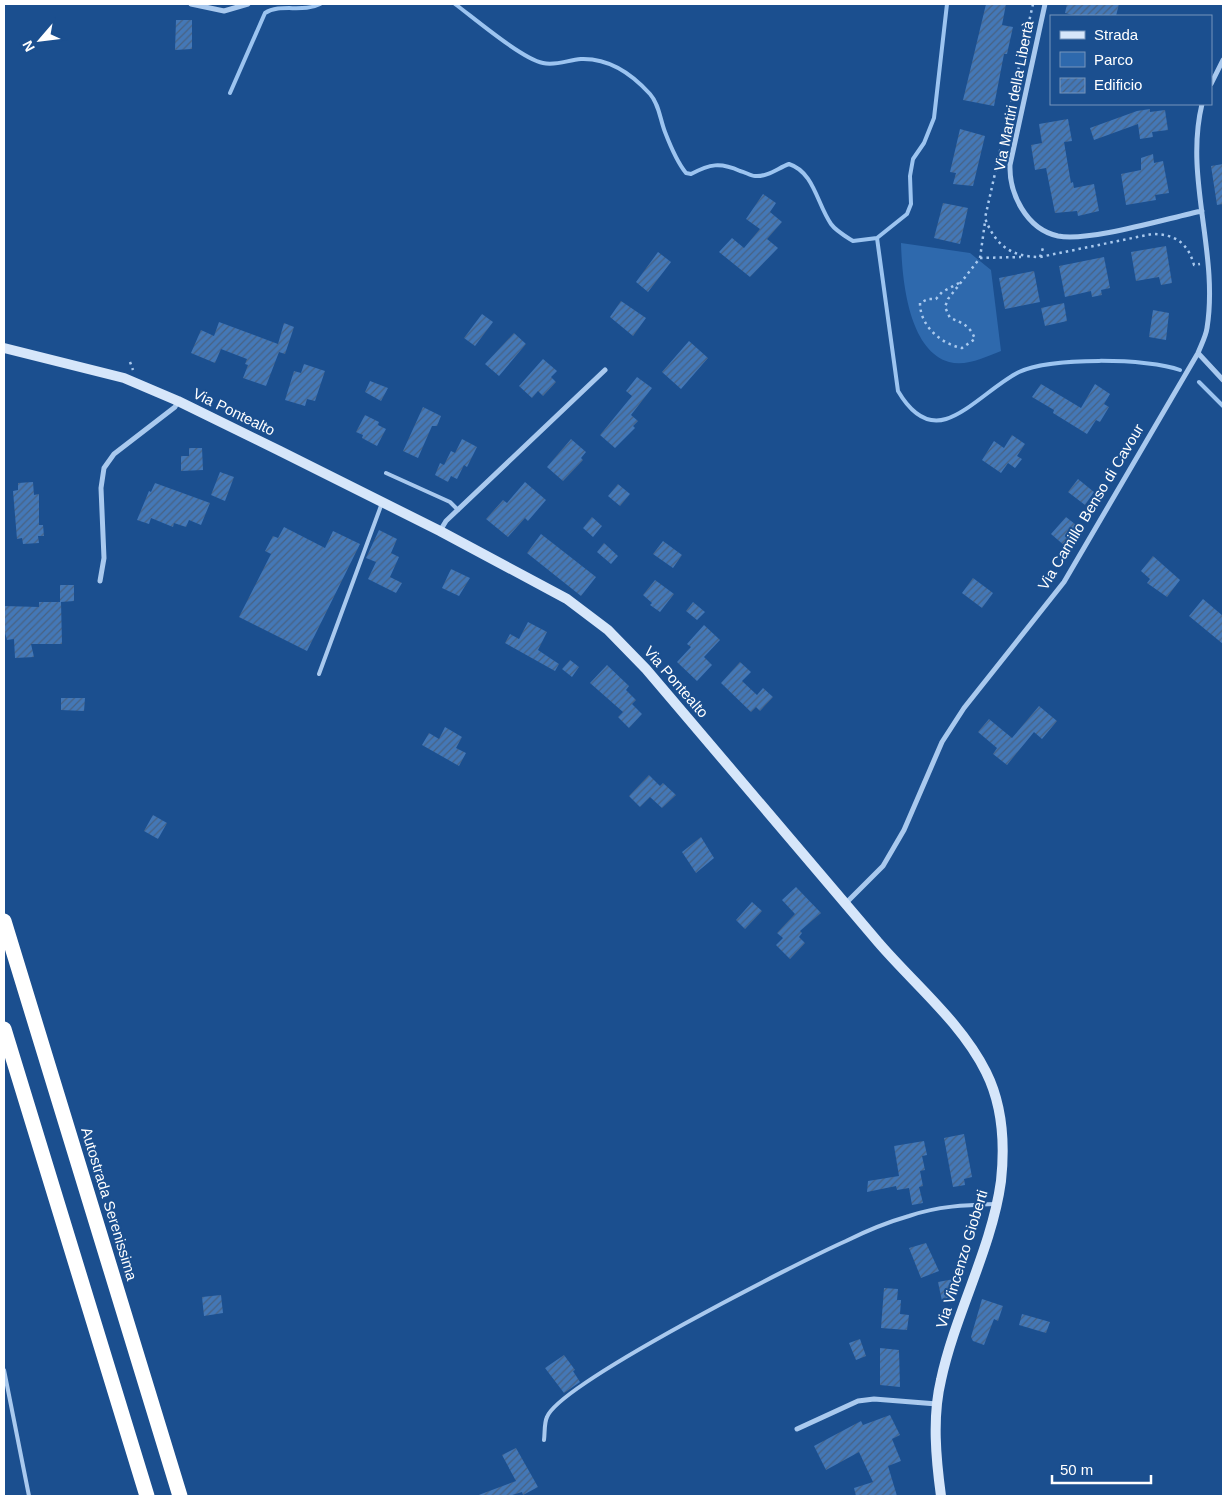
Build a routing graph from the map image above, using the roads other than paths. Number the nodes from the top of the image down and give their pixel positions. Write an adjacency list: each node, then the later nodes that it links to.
1 (191, 4): 2 (street)
2 (248, 4)
3 (1045, 4): 8 (street, Via Martiri della Libertà)
4 (1223, 60): 5 (street)
5 (1222, 67): 6 (street)
6 (1212, 82)
7 (1202, 105): 8 (street, Via Camillo Benso di Cavour)
8 (1202, 211): 10 (street, Via Camillo Benso di Cavour)
9 (4, 348): 13 (street, Via Pontealto)
10 (1198, 353): 12 (street); 20 (street, Via Camillo Benso di Cavour)
11 (605, 370): 16 (street)
12 (1223, 380)
13 (178, 401): 15 (street, Via Pontealto); 18 (street)
14 (386, 473): 16 (lane)
15 (382, 503): 17 (street, Via Pontealto); 19 (lane)
16 (458, 510): 17 (street)
17 (440, 531): 20 (street, Via Pontealto)
18 (100, 581)
19 (319, 674)
20 (846, 903): 23 (street, Via Vincenzo Gioberti)
21 (4, 921): 30 (highway, Autostrada Serenissima)
22 (4, 1029): 29 (highway)
23 (997, 1204): 25 (street, Via Vincenzo Gioberti); 27 (lane)
24 (4, 1370): 28 (lane)
25 (937, 1404): 26 (street); 31 (street, Via Vincenzo Gioberti)
26 (797, 1429)
27 (544, 1440)
28 (29, 1496)
29 (147, 1496)
30 (180, 1496)
31 (941, 1496)

